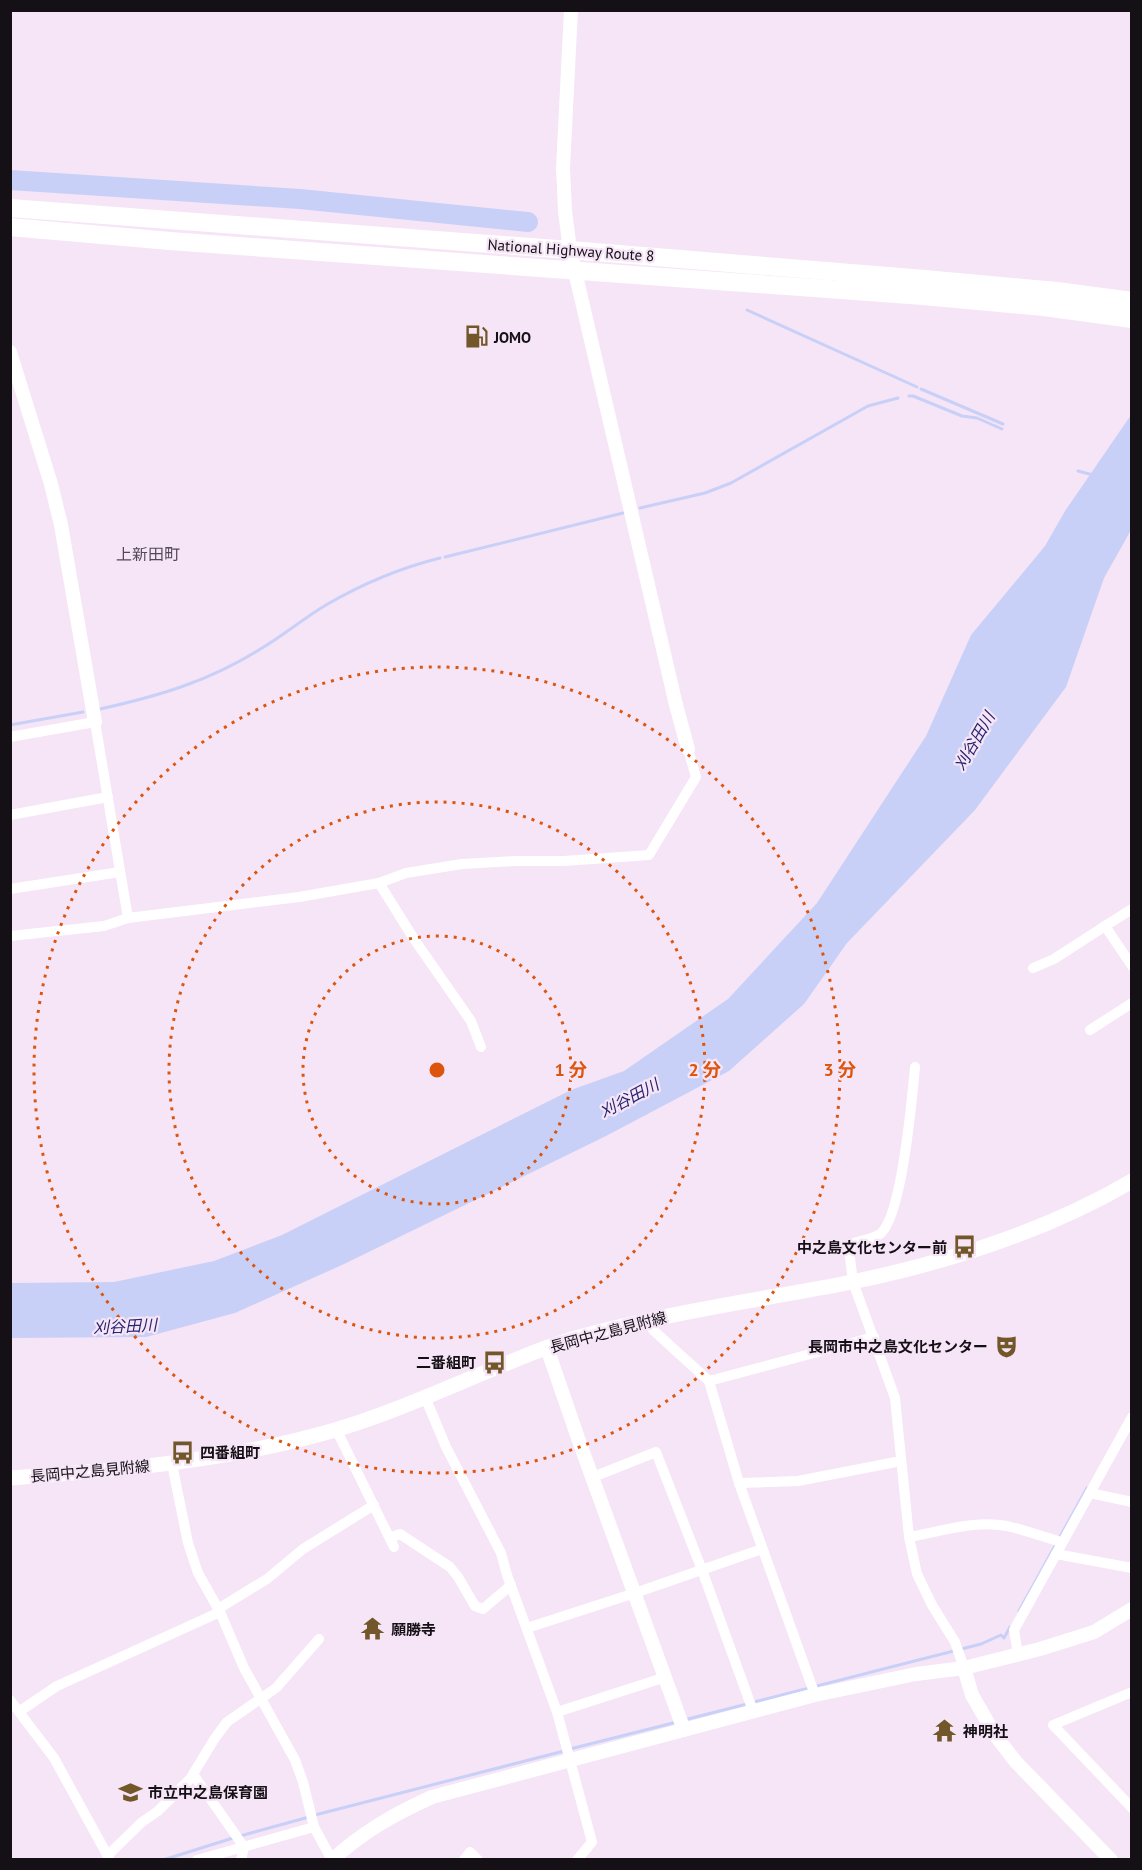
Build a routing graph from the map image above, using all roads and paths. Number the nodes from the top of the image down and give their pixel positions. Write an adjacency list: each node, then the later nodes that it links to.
1 (572, 10): 4 (street)
2 (10, 208): 4 (highway, National Highway Route 8)
3 (10, 227): 5 (highway, National Highway Route 8)
4 (570, 250): 5 (street); 6 (highway, National Highway Route 8)
5 (574, 271): 7 (highway, National Highway Route 8); 11 (street)
6 (1131, 302)
7 (1131, 319)
8 (10, 352): 9 (street)
9 (95, 722): 10 (street); 12 (street)
10 (10, 737)
11 (688, 749): 15 (street)
12 (108, 798): 13 (street); 14 (street)
13 (10, 815)
14 (120, 872): 16 (street); 18 (street)
15 (380, 883): 18 (street); 25 (street)
16 (10, 889)
17 (1131, 909): 19 (street)
18 (128, 918): 20 (street)
19 (1105, 926): 21 (street); 22 (street)
20 (10, 936)
21 (1131, 966)
22 (1033, 969)
23 (1131, 1003): 24 (street)
24 (1090, 1030)
25 (481, 1047)
26 (915, 1067): 28 (street)
27 (1131, 1181): 28 (main road, 長岡中之島見附線)
28 (853, 1282): 29 (main road, 長岡中之島見附線); 30 (street)
29 (647, 1320): 31 (main road, 長岡中之島見附線); 32 (street)
30 (874, 1337): 32 (street); 37 (street)
31 (547, 1348): 33 (main road, 長岡中之島見附線); 39 (street)
32 (710, 1381): 41 (street)
33 (424, 1397): 35 (main road, 長岡中之島見附線); 51 (street)
34 (1131, 1417): 36 (street)
35 (336, 1429): 38 (main road, 長岡中之島見附線); 44 (street)
36 (1127, 1434): 42 (street)
37 (901, 1461): 41 (street); 45 (street)
38 (172, 1464): 40 (main road, 長岡中之島見附線); 54 (street)
39 (593, 1477): 50 (street); 52 (street)
40 (10, 1478)
41 (739, 1483): 47 (street)
42 (1090, 1494): 43 (street); 46 (street)
43 (1131, 1502)
44 (374, 1505): 51 (street); 54 (street)
45 (909, 1537): 46 (street); 58 (street)
46 (1061, 1542): 48 (street)
47 (762, 1549): 50 (street); 61 (street)
48 (1056, 1554): 49 (street); 57 (street)
49 (1131, 1568)
50 (702, 1570): 52 (street); 65 (street)
51 (511, 1585): 55 (street)
52 (635, 1593): 55 (street); 59 (street)
53 (1131, 1609): 57 (street)
54 (219, 1611): 62 (street); 64 (street)
55 (526, 1628): 66 (street)
56 (319, 1639): 62 (street)
57 (1018, 1654): 58 (street)
58 (964, 1668): 61 (street); 80 (street)
59 (666, 1677): 66 (street); 67 (street)
60 (1131, 1694): 70 (street)
61 (815, 1695): 65 (street)
62 (260, 1699): 69 (street); 71 (street)
63 (10, 1700): 64 (street)
64 (20, 1711): 73 (street)
65 (753, 1711): 67 (street)
66 (557, 1712): 68 (street)
67 (684, 1730): 68 (street)
68 (570, 1760): 76 (street); 79 (street)
69 (193, 1774): 72 (street); 73 (street)
70 (1131, 1808)
71 (314, 1827): 72 (street); 76 (street)
72 (244, 1847): 74 (street); 75 (street)
73 (109, 1857)
74 (197, 1860)
75 (241, 1860)
76 (332, 1860)
77 (464, 1860): 78 (street)
78 (478, 1860)
79 (577, 1860)
80 (1110, 1860)

